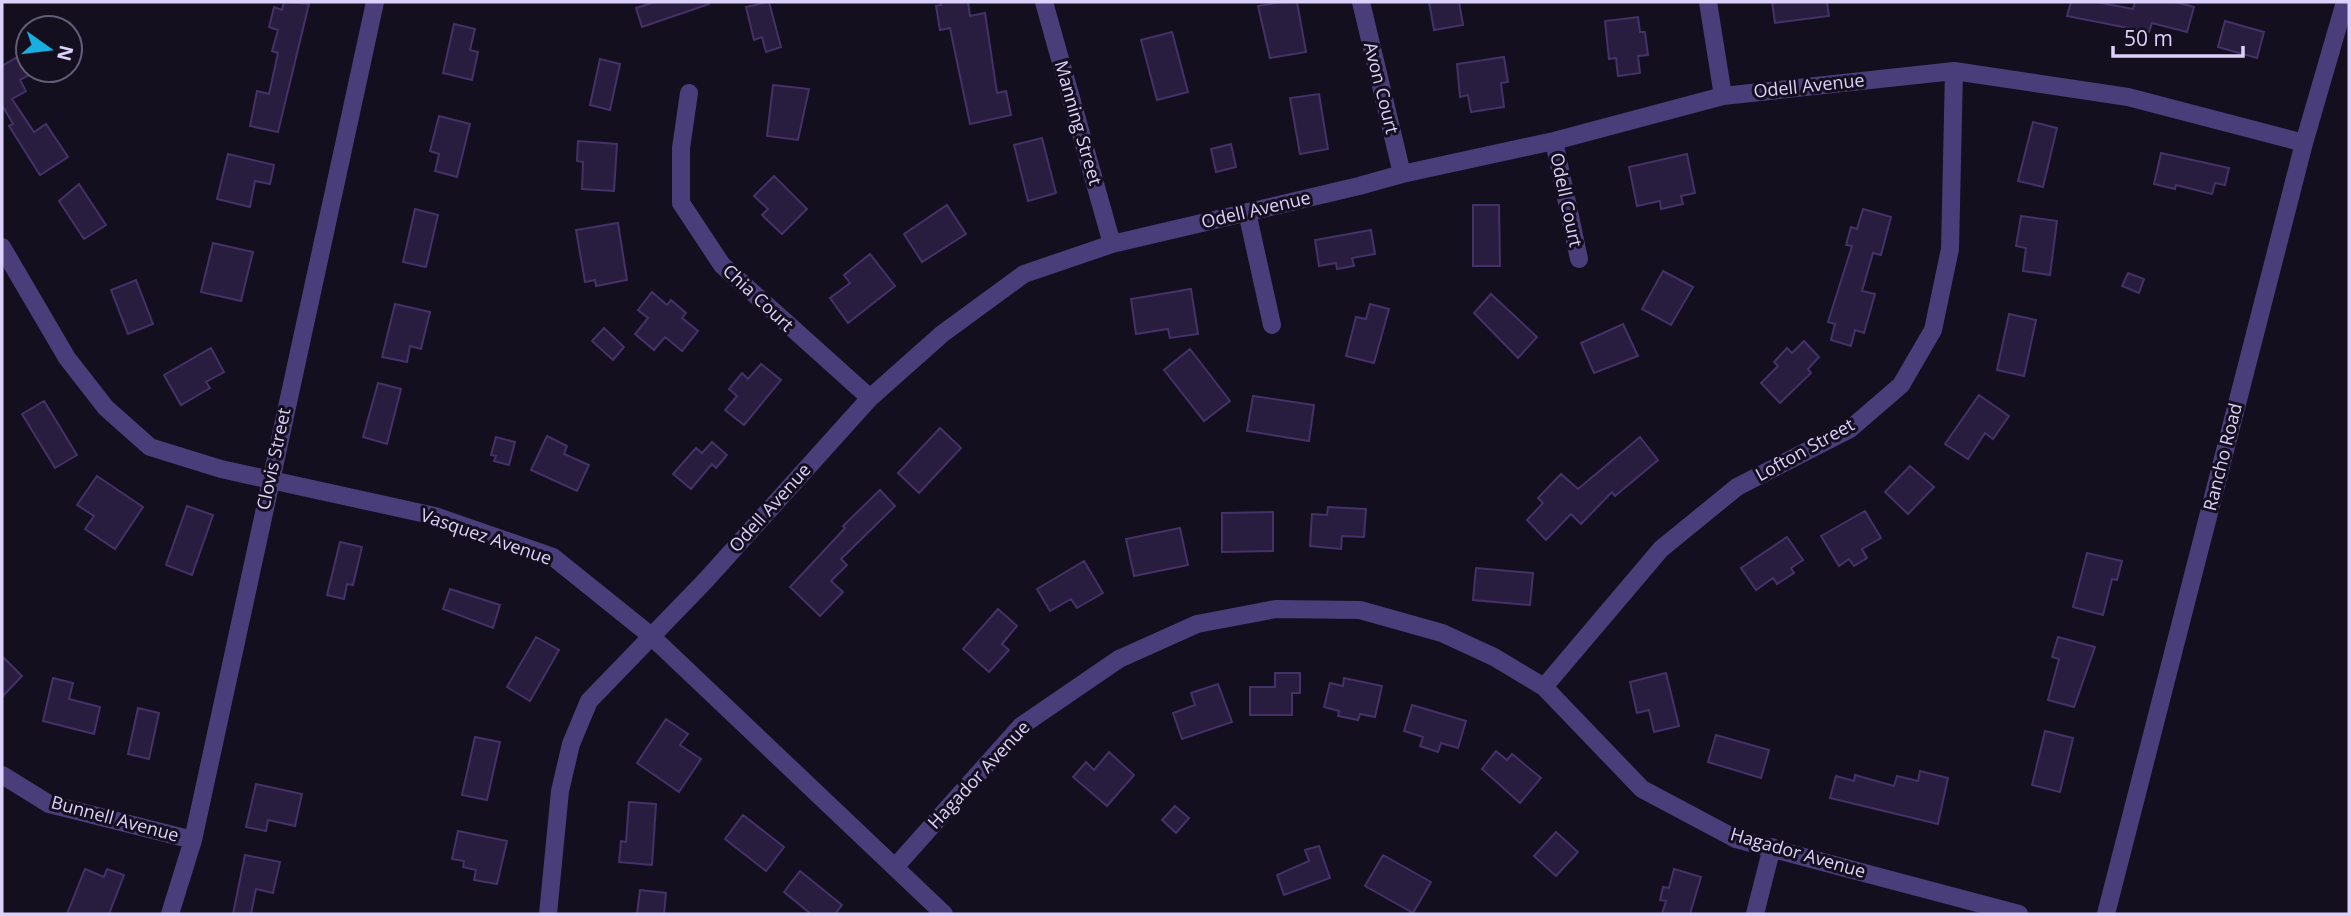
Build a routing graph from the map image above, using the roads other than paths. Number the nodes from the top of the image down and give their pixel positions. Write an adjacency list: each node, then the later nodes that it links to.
1 (375, 2): 18 (street, Clovis Street)
2 (1044, 2): 13 (street, Manning Street)
3 (1361, 2): 11 (street, Avon Court)
4 (1708, 2): 8 (street)
5 (2345, 2): 10 (street, Rancho Road)
6 (1954, 71): 8 (street, Odell Avenue); 10 (street, Odell Avenue); 20 (street, Lofton Street)
7 (689, 93): 17 (street, Chia Court)
8 (1723, 96): 9 (street, Odell Avenue)
9 (1554, 141): 11 (street, Odell Avenue); 15 (street, Odell Court)
10 (2304, 143): 30 (street, Rancho Road)
11 (1402, 174): 12 (street, Odell Avenue)
12 (1247, 212): 13 (street, Odell Avenue); 16 (street)
13 (1112, 244): 17 (street, Odell Avenue)
14 (2, 247): 18 (street, Vasquez Avenue)
15 (1578, 259)
16 (1272, 325)
17 (870, 398): 19 (street, Odell Avenue)
18 (270, 479): 19 (street, Vasquez Avenue); 22 (street, Clovis Street)
19 (650, 635): 24 (street, Vasquez Avenue); 26 (street, Odell Avenue)
20 (1544, 687): 23 (street, Hagador Avenue); 24 (street, Hagador Avenue)
21 (2, 775): 22 (street, Bunnell Avenue)
22 (193, 840): 25 (street, Clovis Street)
23 (1772, 847): 28 (street); 29 (street, Hagador Avenue)
24 (896, 866): 27 (street, Vasquez Avenue)
25 (170, 914)
26 (548, 914)
27 (944, 914)
28 (1755, 914)
29 (2019, 914)
30 (2106, 914)

